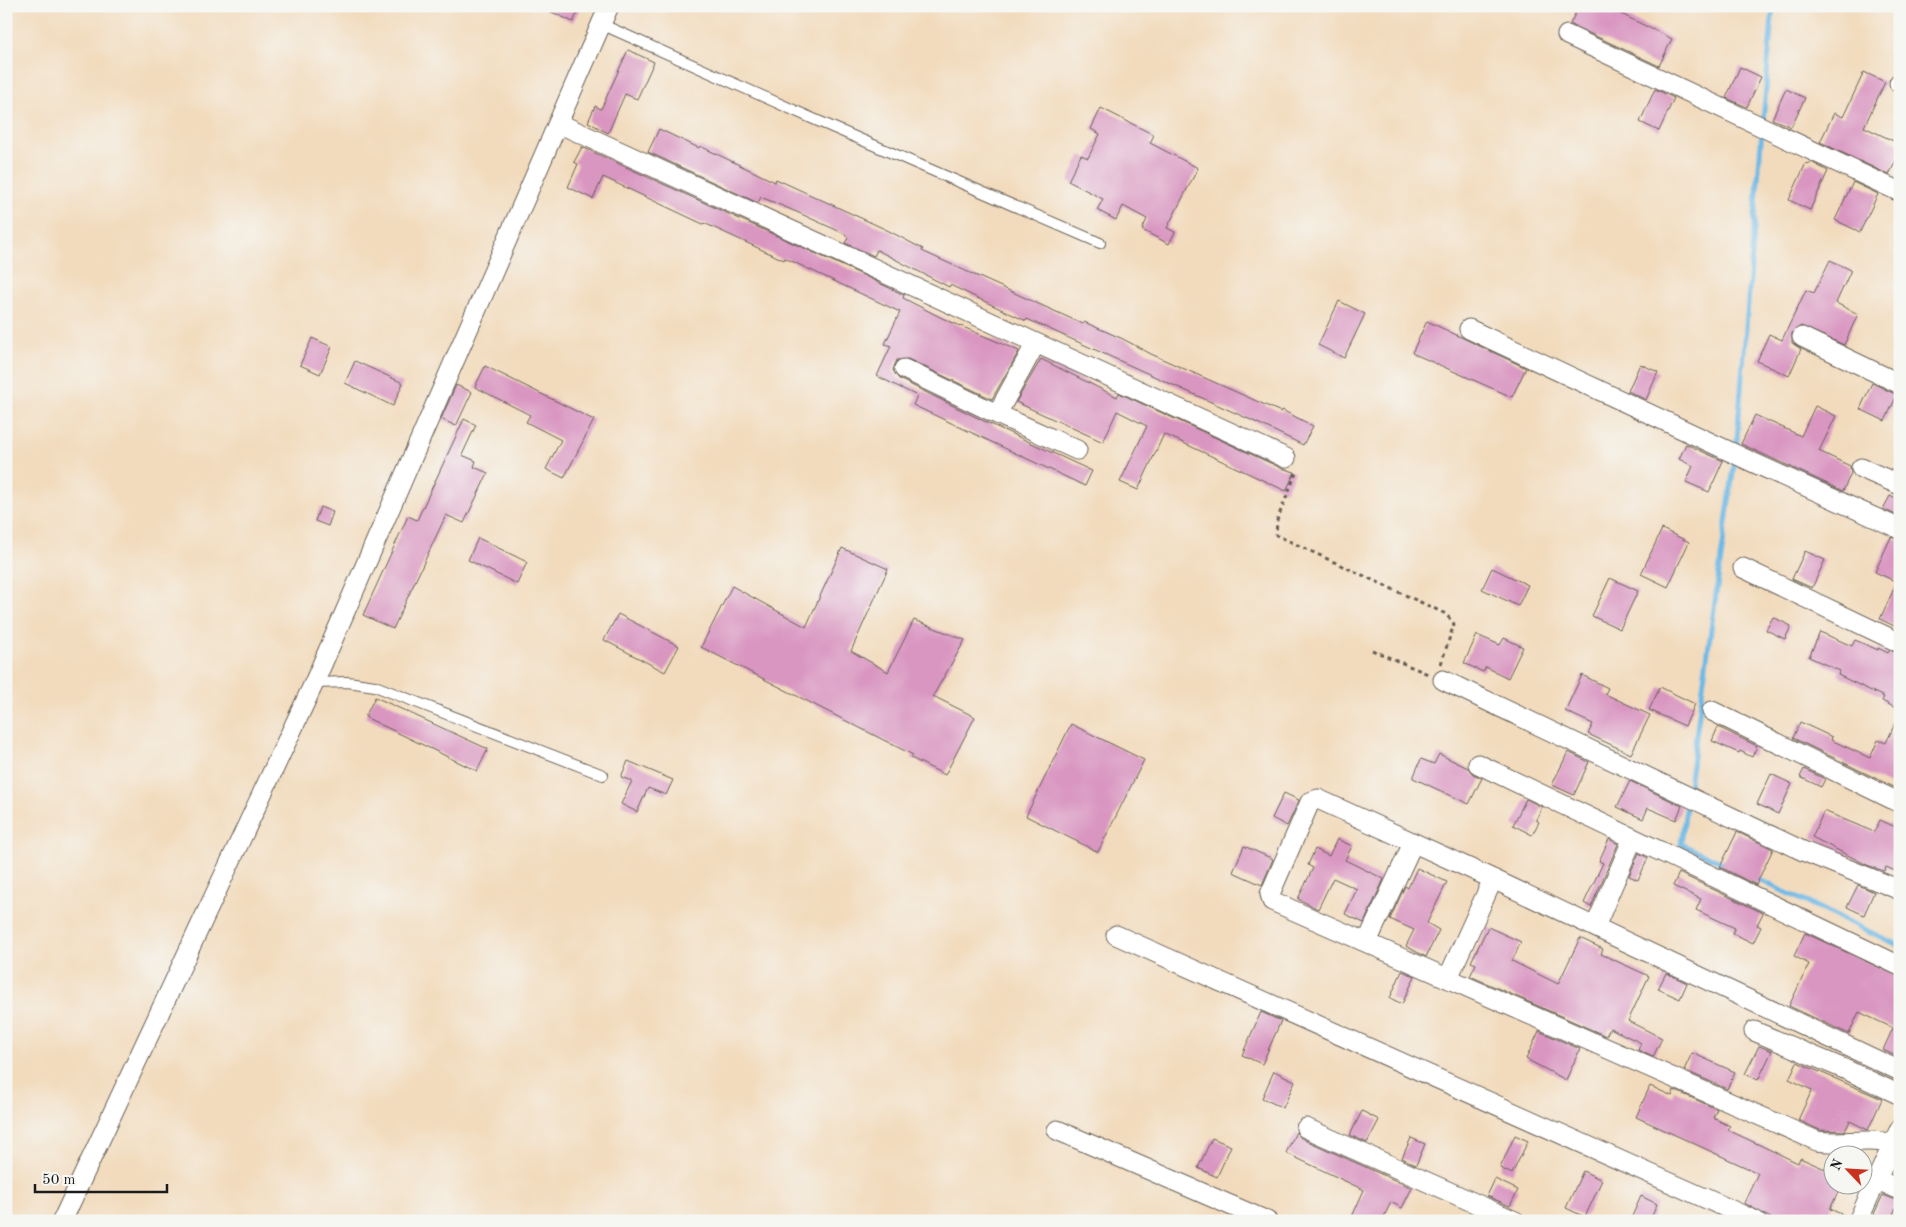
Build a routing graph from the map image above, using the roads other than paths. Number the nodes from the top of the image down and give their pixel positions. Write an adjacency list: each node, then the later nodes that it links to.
1 (609, 6): 2 (street)
2 (601, 24): 4 (street); 6 (lane)
3 (1567, 36): 5 (street)
4 (558, 123): 9 (street); 21 (street)
5 (1900, 192)
6 (1100, 243)
7 (1469, 329): 17 (street)
8 (1802, 337): 11 (street)
9 (1036, 343): 12 (street); 14 (street)
10 (904, 369): 12 (street)
11 (1900, 384)
12 (997, 414): 13 (street)
13 (1076, 450)
14 (1286, 458)
15 (1861, 468): 16 (street)
16 (1900, 485)
17 (1900, 529)
18 (1743, 568): 19 (street)
19 (1900, 643)
20 (1442, 680): 29 (street)
21 (314, 683): 24 (lane); 43 (street)
22 (1712, 711): 25 (street)
23 (1478, 764): 26 (street)
24 (603, 775)
25 (1900, 803)
26 (1633, 838): 30 (street); 33 (street)
27 (1413, 843): 28 (street); 32 (street); 32 (street)
28 (1493, 879): 30 (street); 34 (street)
29 (1900, 890)
30 (1594, 927): 36 (street)
31 (1116, 935): 46 (street)
32 (1367, 942): 34 (street)
33 (1900, 966)
34 (1448, 978): 40 (street)
35 (1754, 1032): 37 (street)
36 (1900, 1071)
37 (1900, 1095)
38 (1306, 1128): 45 (street)
39 (1057, 1130): 44 (street)
40 (1897, 1139): 41 (street)
41 (1876, 1179): 42 (street); 47 (street)
42 (1900, 1190)
43 (62, 1221)
44 (1268, 1221)
45 (1515, 1221)
46 (1756, 1221)
47 (1858, 1221)

